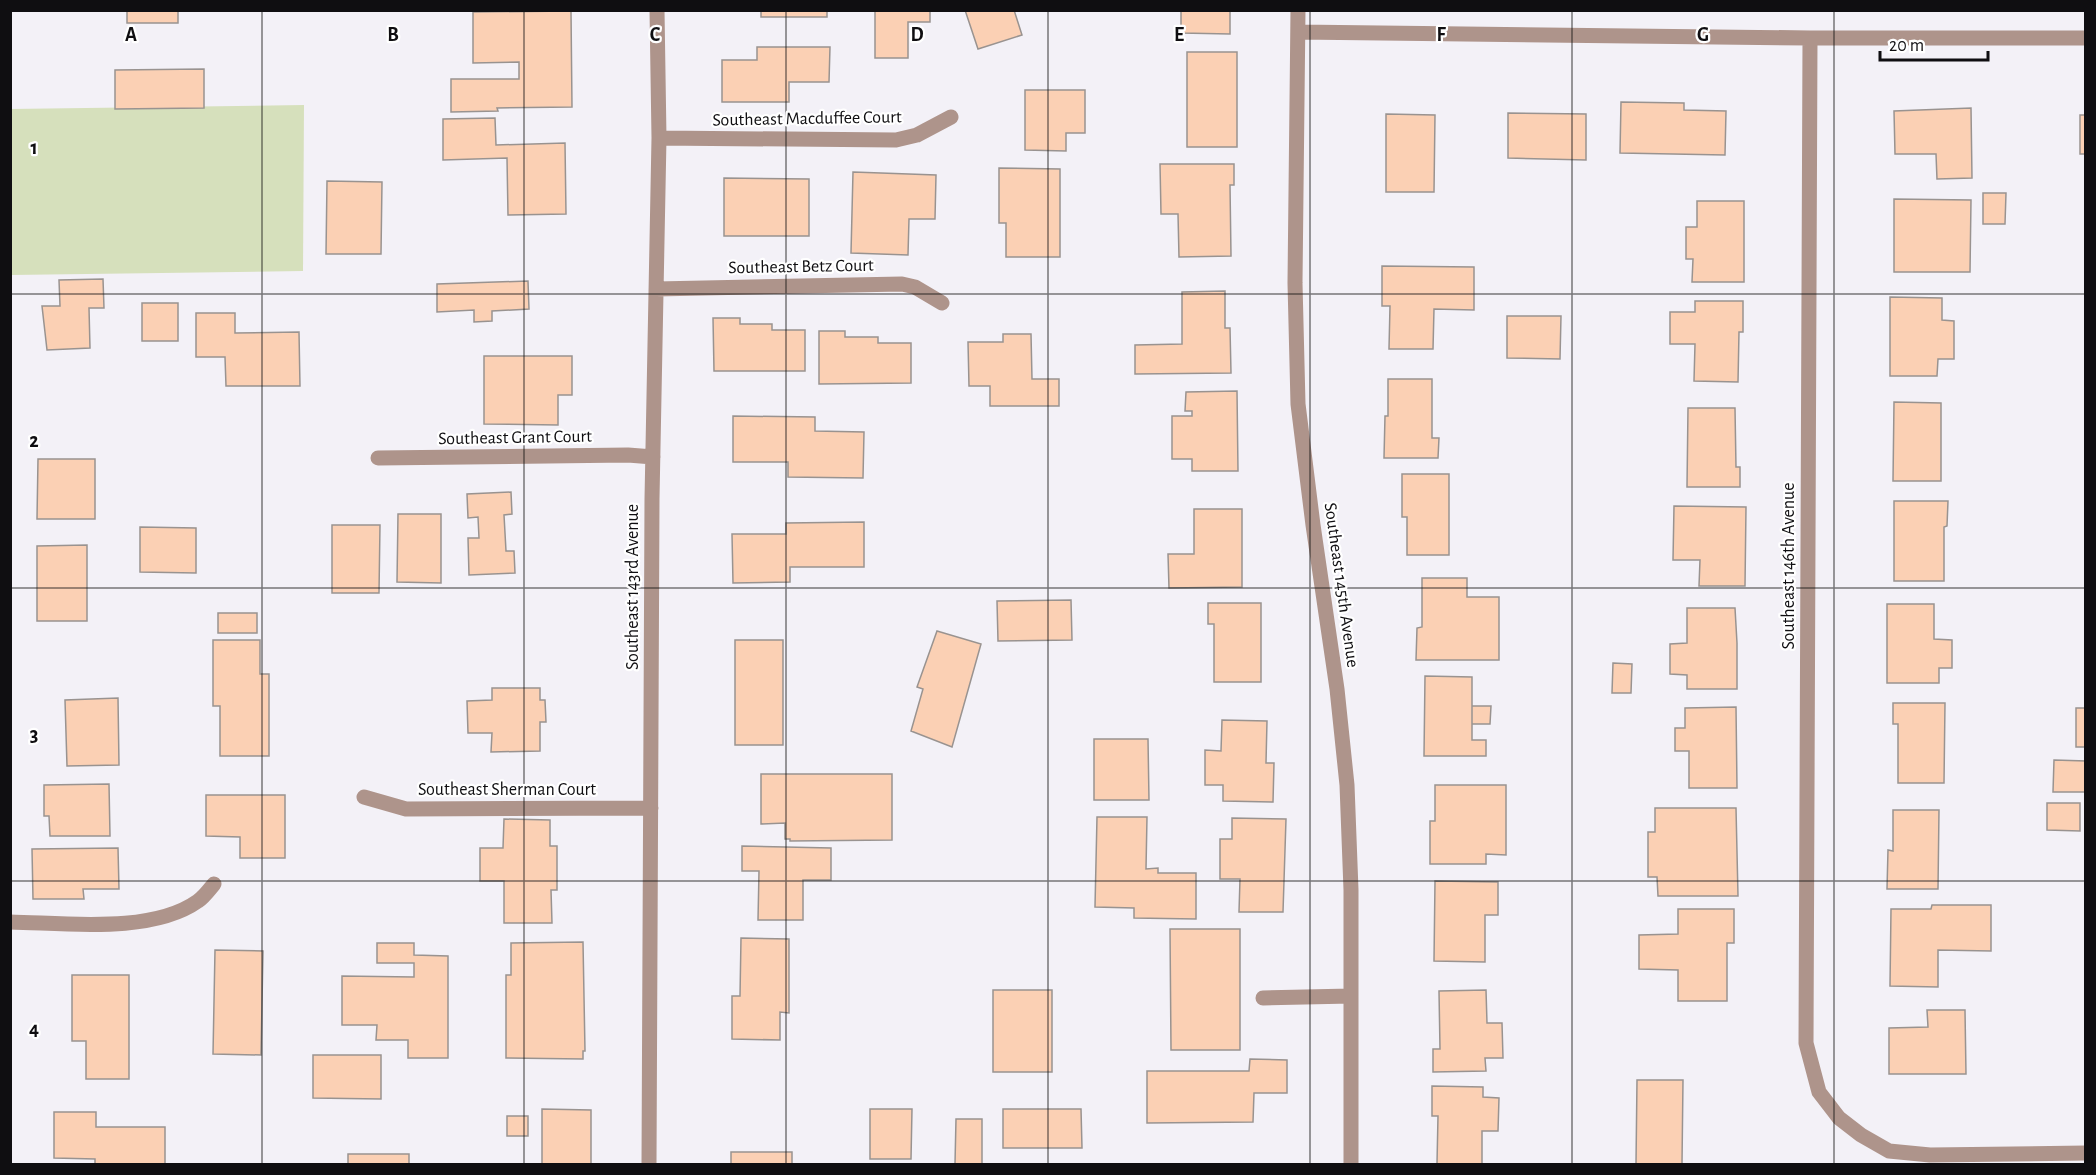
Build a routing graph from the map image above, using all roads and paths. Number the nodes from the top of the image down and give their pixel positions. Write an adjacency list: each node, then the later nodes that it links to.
1 (657, 10): 7 (street, Southeast 143rd Avenue)
2 (1298, 10): 3 (street, Southeast 145th Avenue)
3 (1298, 32): 4 (street); 16 (street, Southeast 145th Avenue)
4 (1810, 38): 5 (street); 18 (street, Southeast 146th Avenue)
5 (2085, 38)
6 (951, 117): 7 (street, Southeast Macduffee Court)
7 (659, 138): 8 (street, Southeast 143rd Avenue)
8 (656, 289): 9 (street, Southeast Betz Court); 10 (street, Southeast 143rd Avenue)
9 (942, 303)
10 (653, 457): 11 (street, Southeast Grant Court); 13 (street, Southeast 143rd Avenue)
11 (378, 458)
12 (364, 797): 13 (street, Southeast Sherman Court)
13 (651, 808): 19 (street, Southeast 143rd Avenue)
14 (214, 884): 15 (street)
15 (10, 922)
16 (1351, 996): 17 (street); 20 (street, Southeast 145th Avenue)
17 (1263, 998)
18 (2085, 1153)
19 (650, 1164)
20 (1351, 1164)

